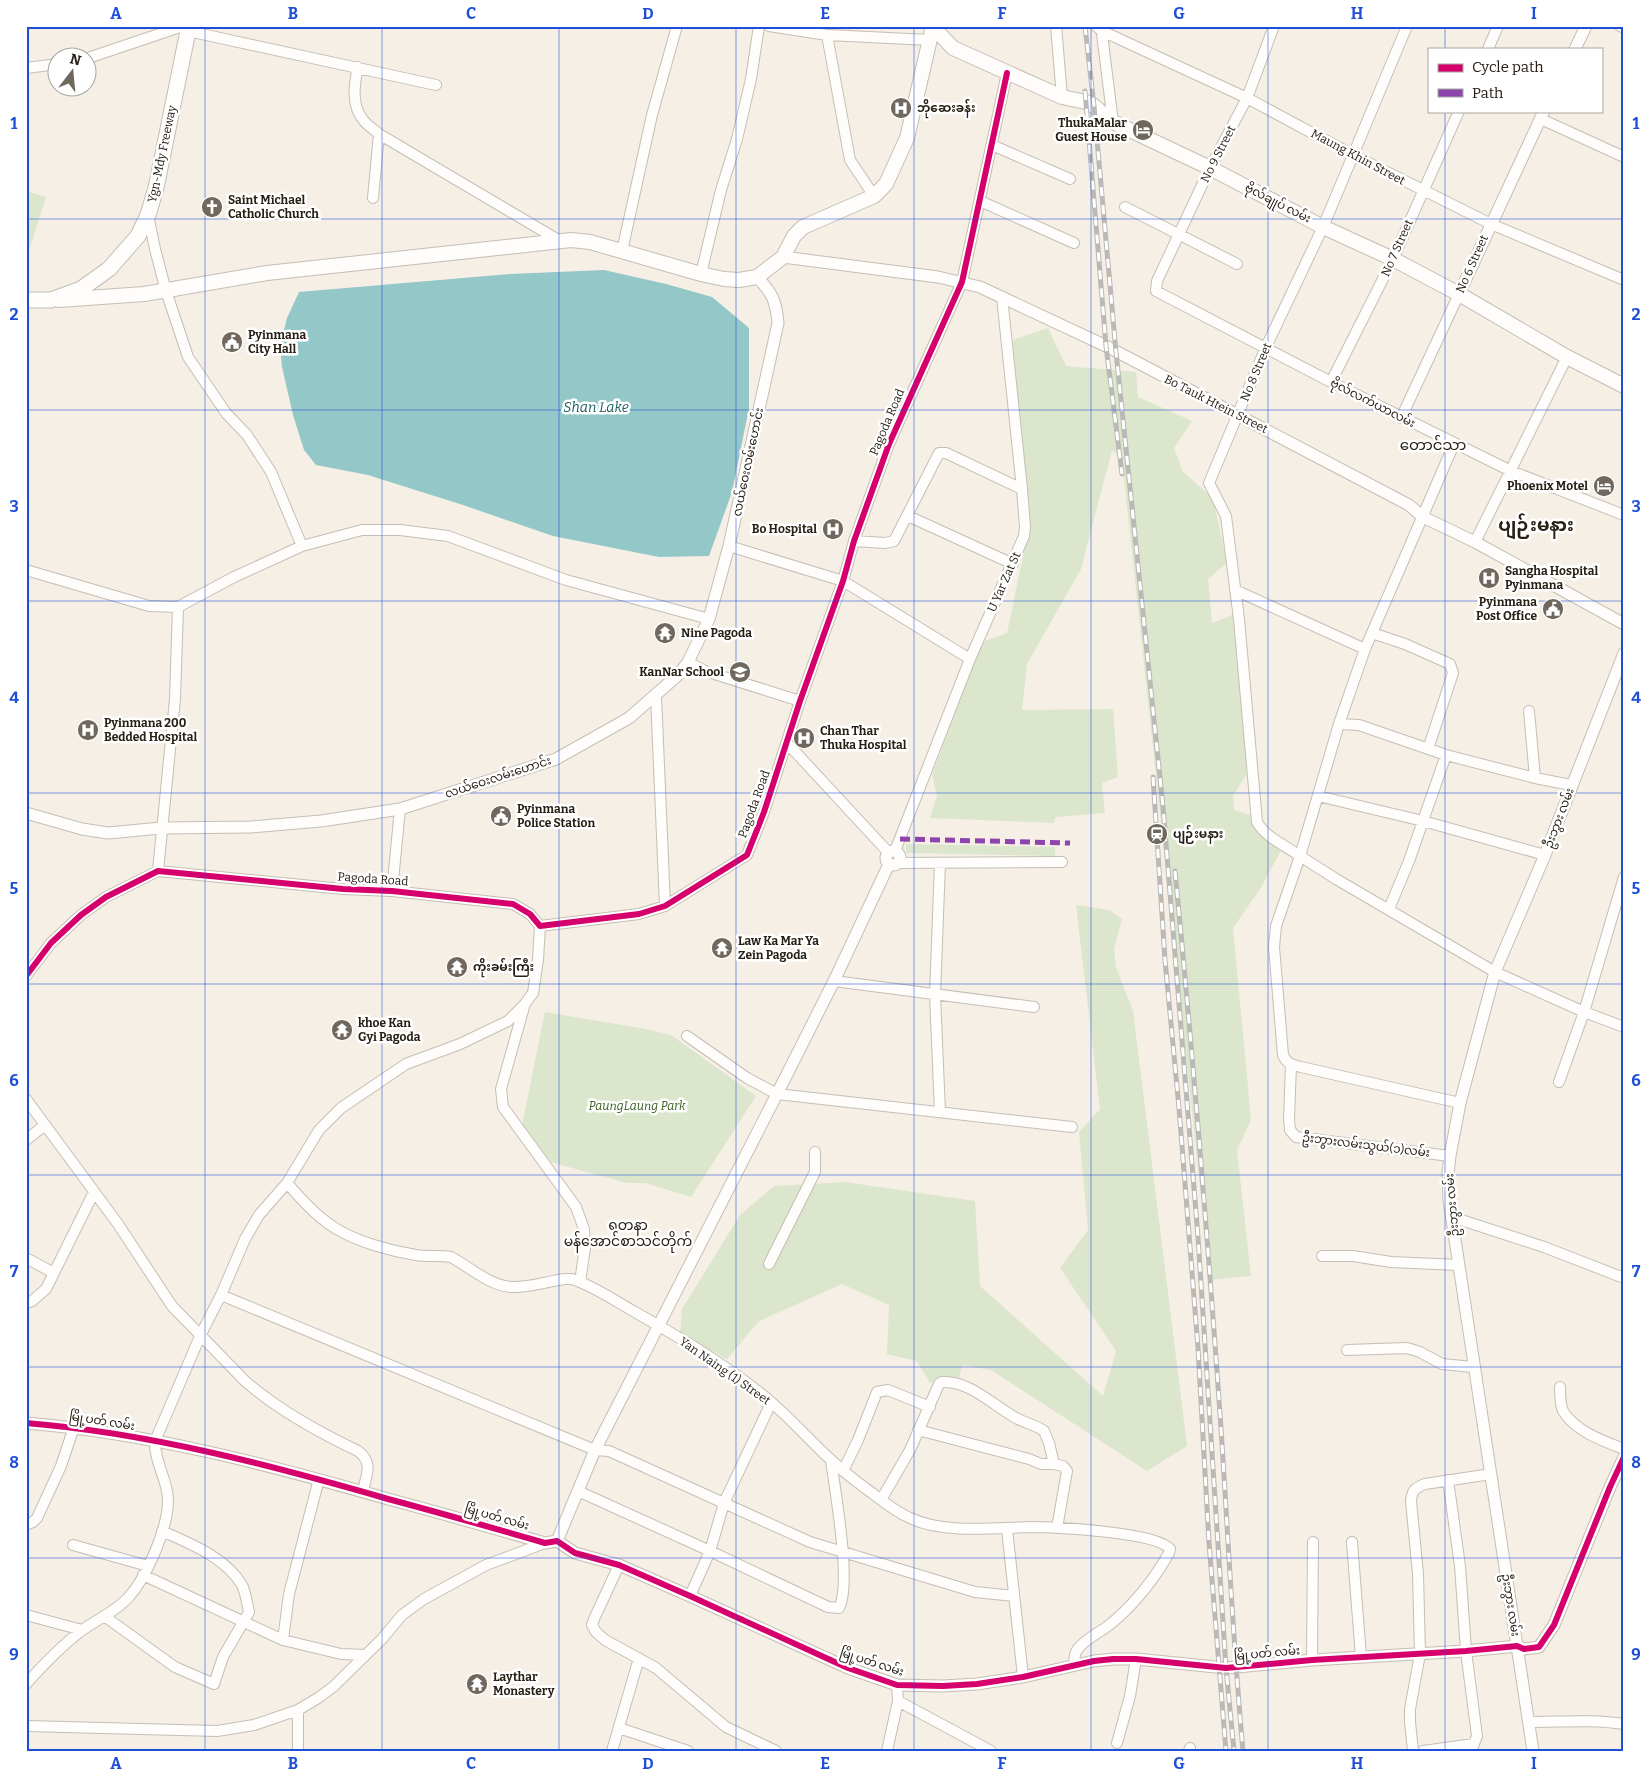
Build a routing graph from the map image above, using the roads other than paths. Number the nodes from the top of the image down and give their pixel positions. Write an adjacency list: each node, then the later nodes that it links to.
1 (677, 26): 43 (street)
2 (759, 26): 47 (street)
3 (769, 26): 12 (street)
4 (1056, 26): 21 (street)
5 (1274, 26): 22 (street, No 9 Street)
6 (1408, 26): 28 (street, No 8 Street)
7 (1498, 26): 13 (street)
8 (1586, 26): 14 (street)
9 (186, 28): 15 (street); 17 (street); 37 (main road, Ygn-Mdy Freeway)
10 (1100, 28): 22 (street, Maung Khin Street); 25 (street)
11 (932, 31): 12 (street); 19 (main road, ဗိုလ်ချုပ် လမ်း); 33 (main road)
12 (828, 35): 33 (street)
13 (1488, 48)
14 (1575, 48)
15 (98, 55)
16 (48, 65): 18 (street)
17 (358, 67): 20 (street); 26 (street)
18 (26, 68)
19 (1006, 73): 21 (main road, ဗိုလ်ချုပ် လမ်း); 27 (street, Pagoda Road)
20 (436, 85)
21 (1062, 97): 25 (main road, ဗိုလ်ချုပ် လမ်း)
22 (1247, 98): 28 (street, Maung Khin Street); 30 (street, No 9 Street)
23 (1459, 112): 32 (street, No 7 Street)
24 (1542, 115): 29 (street); 38 (street, No 6 Street)
25 (1113, 122): 30 (main road, ဗိုလ်ချုပ် လမ်း)
26 (379, 134): 34 (street); 41 (street)
27 (992, 144): 31 (street); 35 (street, Pagoda Road)
28 (1353, 155): 32 (street, Maung Khin Street); 39 (street, No 8 Street)
29 (1624, 157)
30 (1210, 168): 39 (main road, ဗိုလ်ချုပ် လမ်း); 40 (street, No 9 Street)
31 (1070, 179)
32 (1422, 191): 38 (street, Maung Khin Street); 45 (street, No 7 Street)
33 (874, 196): 44 (main road)
34 (373, 198)
35 (980, 201): 42 (street); 50 (street, Pagoda Road)
36 (1125, 207): 40 (street)
37 (148, 215): 52 (street); 56 (main road, Ygn-Mdy Freeway)
38 (1491, 224): 49 (street, Maung Khin Street); 53 (street, No 6 Street)
39 (1323, 227): 45 (main road, ဗိုလ်ချုပ် လမ်း); 57 (street, No 8 Street)
40 (1179, 234): 46 (street); 51 (street, No 9 Street)
41 (560, 241): 43 (main road); 52 (main road)
42 (1074, 243)
43 (622, 252): 47 (main road)
44 (783, 257): 48 (main road); 50 (street, Bo Tauk Htein Street)
45 (1393, 259): 53 (main road, ဗိုလ်ချုပ် လမ်း); 59 (street, No 7 Street)
46 (1237, 264)
47 (701, 274): 48 (main road)
48 (756, 276): 72 (street, လယ်ဝေးလမ်းဟောင်း)
49 (1624, 280)
50 (962, 282): 54 (street, Bo Tauk Htein Street); 69 (street, Pagoda Road)
51 (1156, 286): 57 (street, ဗိုလ်လက်ယာလမ်း)
52 (166, 290): 56 (main road); 71 (street)
53 (1459, 294): 58 (main road, ဗိုလ်ချုပ် လမ်း); 62 (street, No 6 Street)
54 (1002, 297): 61 (street, Bo Tauk Htein Street); 65 (street, U Yar Zat St)
55 (26, 300): 56 (main road, Ygn-Mdy Freeway)
56 (51, 300)
57 (1266, 347): 59 (street, ဗိုလ်လက်ယာလမ်း); 61 (street, No 8 Street)
58 (1567, 356): 60 (main road, ဗိုလ်ချုပ် လမ်း); 64 (street)
59 (1331, 382): 62 (street, ဗိုလ်လက်ယာလမ်း)
60 (1624, 386)
61 (1238, 415): 68 (street, Bo Tauk Htein Street); 76 (street, No 8 Street)
62 (1401, 418): 63 (street, ဗိုလ်လက်ယာလမ်း)
63 (1454, 444): 64 (street, ဗိုလ်လက်ယာလမ်း); 68 (street)
64 (1511, 471): 66 (street, ဗိုလ်လက်ယာလမ်း); 70 (street)
65 (1022, 489): 67 (street); 73 (street, U Yar Zat St)
66 (1624, 515)
67 (908, 516): 69 (street); 73 (street)
68 (1423, 517): 70 (street, Bo Tauk Htein Street); 80 (street)
69 (854, 540): 75 (street, Pagoda Road)
70 (1475, 542): 79 (street, Bo Tauk Htein Street)
71 (302, 546): 77 (street); 78 (street)
72 (730, 546): 75 (street); 78 (street, လယ်ဝေးလမ်းဟောင်း)
73 (1012, 564): 83 (street, U Yar Zat St)
74 (26, 570): 77 (street)
75 (843, 581): 83 (street); 86 (street, Pagoda Road)
76 (1236, 590): 81 (street); 100 (street, No 8 Street)
77 (178, 607): 98 (street)
78 (710, 619): 84 (street, လယ်ဝေးလမ်းဟောင်း)
79 (1624, 624)
80 (1372, 633): 81 (street); 90 (street)
81 (1365, 649): 88 (street)
82 (1624, 653): 93 (street, ဦးဘွား လမ်း)
83 (970, 659): 101 (street, U Yar Zat St)
84 (688, 662): 85 (street, လယ်ဝေးလမ်းဟောင်း); 86 (street)
85 (656, 696): 95 (street, လယ်ဝေးလမ်းဟောင်း); 108 (street)
86 (800, 701): 89 (street, Pagoda Road)
87 (1528, 711): 92 (street)
88 (1339, 724): 90 (street); 94 (street)
89 (787, 743): 101 (street); 108 (street, Pagoda Road)
90 (1428, 749): 91 (street)
91 (1446, 754): 92 (street); 97 (street)
92 (1535, 778): 93 (street)
93 (1571, 785): 99 (street, ဦးဘွား လမ်း)
94 (1318, 796): 97 (street); 100 (street)
95 (400, 809): 98 (street, လယ်ဝေးလမ်းဟောင်း); 106 (street)
96 (26, 813): 98 (street, လယ်ဝေးလမ်းဟောင်း)
97 (1423, 821): 99 (street); 109 (street)
98 (161, 828): 104 (street)
99 (1545, 855): 111 (street, ဦးဘွား လမ်း)
100 (1300, 856): 109 (street, No 8 Street); 120 (street)
101 (892, 858): 103 (street); 113 (street)
102 (1062, 862): 103 (street)
103 (940, 863): 114 (street)
104 (158, 871): 106 (street, Pagoda Road); 112 (street)
105 (1624, 877): 107 (street)
106 (392, 890): 110 (street, Pagoda Road)
107 (1620, 901): 117 (street)
108 (665, 906): 110 (street, Pagoda Road)
109 (1389, 909): 111 (street, No 8 Street)
110 (540, 926): 115 (street)
111 (1495, 972): 117 (street, No 8 Street); 124 (street, ဦးဘွား လမ်း)
112 (26, 976)
113 (834, 981): 114 (street); 122 (street)
114 (935, 995): 116 (street); 125 (street)
115 (524, 1005): 131 (street); 140 (street)
116 (1034, 1006)
117 (1584, 1012): 118 (street, No 8 Street); 121 (street)
118 (1624, 1027)
119 (687, 1036): 122 (street)
120 (1291, 1065): 124 (street); 130 (street, ဦးဘွားလမ်းသွယ်(၁)လမ်း)
121 (1559, 1082)
122 (777, 1094): 125 (street); 143 (street)
123 (26, 1099): 126 (street)
124 (1460, 1103): 130 (street, ဦးဘွား လမ်း)
125 (940, 1112): 127 (street)
126 (45, 1125): 128 (street); 132 (street)
127 (1072, 1127)
128 (26, 1140)
129 (815, 1152): 136 (street)
130 (1450, 1156): 133 (street, ဦးဘွား လမ်း)
131 (287, 1183): 140 (street, Yan Naing (1) Street); 141 (street)
132 (94, 1192): 138 (street); 144 (street)
133 (1452, 1217): 137 (street, ဦးဘွား လမ်း); 139 (street)
134 (1322, 1256): 137 (street)
135 (26, 1258): 138 (street)
136 (769, 1264)
137 (1459, 1265): 146 (street, ဦးဘွား လမ်း)
138 (54, 1273): 142 (street)
139 (1624, 1278)
140 (580, 1282): 143 (street, Yan Naing (1) Street)
141 (221, 1296): 144 (street); 155 (street)
142 (26, 1303)
143 (658, 1325): 148 (street, Yan Naing (1) Street); 155 (street)
144 (201, 1334): 153 (street); 163 (street)
145 (1347, 1350): 146 (street)
146 (1473, 1367): 160 (street, ဦးဘွား လမ်း)
147 (1560, 1387): 154 (street)
148 (771, 1403): 157 (street, Yan Naing (1) Street); 166 (street)
149 (930, 1407): 152 (street); 158 (street); 159 (street)
150 (26, 1423): 151 (street, မြို့ပတ် လမ်း)
151 (74, 1427): 153 (street, မြို့ပတ် လမ်း); 167 (street)
152 (918, 1430): 158 (street); 165 (street)
153 (155, 1441): 161 (street, မြို့ပတ် လမ်း); 170 (street)
154 (1624, 1449)
155 (595, 1450): 164 (street); 166 (street)
156 (1624, 1458): 187 (street, မြို့ပတ် လမ်း)
157 (831, 1460): 159 (street, Yan Naing (1) Street); 177 (street)
158 (1054, 1464): 168 (street)
159 (843, 1471): 165 (street, Yan Naing (1) Street)
160 (1491, 1474): 162 (street); 187 (street, ဦးဘွား လမ်း)
161 (319, 1479): 163 (street, မြို့ပတ် လမ်း); 186 (street)
162 (1448, 1480): 188 (street); 189 (street)
163 (363, 1491): 174 (street, မြို့ပတ် လမ်း)
164 (578, 1491): 171 (street); 176 (street)
165 (881, 1500): 169 (street, Yan Naing (1) Street)
166 (724, 1504): 176 (street); 177 (street)
167 (26, 1525)
168 (1057, 1528): 169 (street, Yan Naing (1) Street); 195 (street, Yan Naing (1) Street)
169 (1006, 1529): 181 (street)
170 (162, 1531): 179 (street); 184 (street)
171 (557, 1541): 174 (street, မြို့ပတ် လမ်း); 178 (street, မြို့ပတ် လမ်း)
172 (1313, 1542): 194 (street)
173 (1352, 1542): 191 (street)
174 (545, 1543): 190 (street)
175 (73, 1546): 179 (street)
176 (710, 1551): 177 (street); 180 (street)
177 (843, 1552): 181 (street)
178 (618, 1565): 180 (street, မြို့ပတ် လမ်း); 192 (street)
179 (145, 1570): 183 (street); 184 (street)
180 (690, 1596): 198 (street, မြို့ပတ် လမ်း)
181 (1014, 1596): 196 (street)
182 (26, 1615): 185 (street)
183 (104, 1616): 184 (street); 185 (street)
184 (244, 1623): 186 (street)
185 (82, 1630): 197 (street)
186 (283, 1640): 190 (street)
187 (1518, 1646): 188 (street, မြို့ပတ် လမ်း); 201 (street, ဦးဘွား လမ်း)
188 (1466, 1651): 189 (street, မြို့ပတ် လမ်း); 206 (street)
189 (1420, 1654): 191 (street, မြို့ပတ် လမ်း); 213 (street)
190 (365, 1655): 200 (street)
191 (1361, 1657): 194 (street, မြို့ပတ် လမ်း)
192 (640, 1658): 204 (street); 210 (street)
193 (1136, 1659): 194 (street, မြို့ပတ် လမ်း); 195 (street, မြို့ပတ် လမ်း); 205 (street)
194 (1312, 1660)
195 (1075, 1665): 196 (street, မြို့ပတ် လမ်း)
196 (1023, 1677): 198 (street, မြို့ပတ် လမ်း)
197 (26, 1684)
198 (896, 1685): 199 (street)
199 (898, 1701): 211 (street); 212 (street)
200 (298, 1710): 203 (street); 207 (street)
201 (1528, 1722): 202 (street); 215 (street, ဦးဘွား လမ်း)
202 (1624, 1724)
203 (26, 1726)
204 (619, 1728): 208 (street); 209 (street)
205 (1117, 1743)
206 (1473, 1747): 214 (street)
207 (298, 1751)
208 (612, 1751)
209 (688, 1751)
210 (776, 1751)
211 (887, 1751)
212 (991, 1751)
213 (1413, 1751)
214 (1423, 1751)
215 (1533, 1751)

